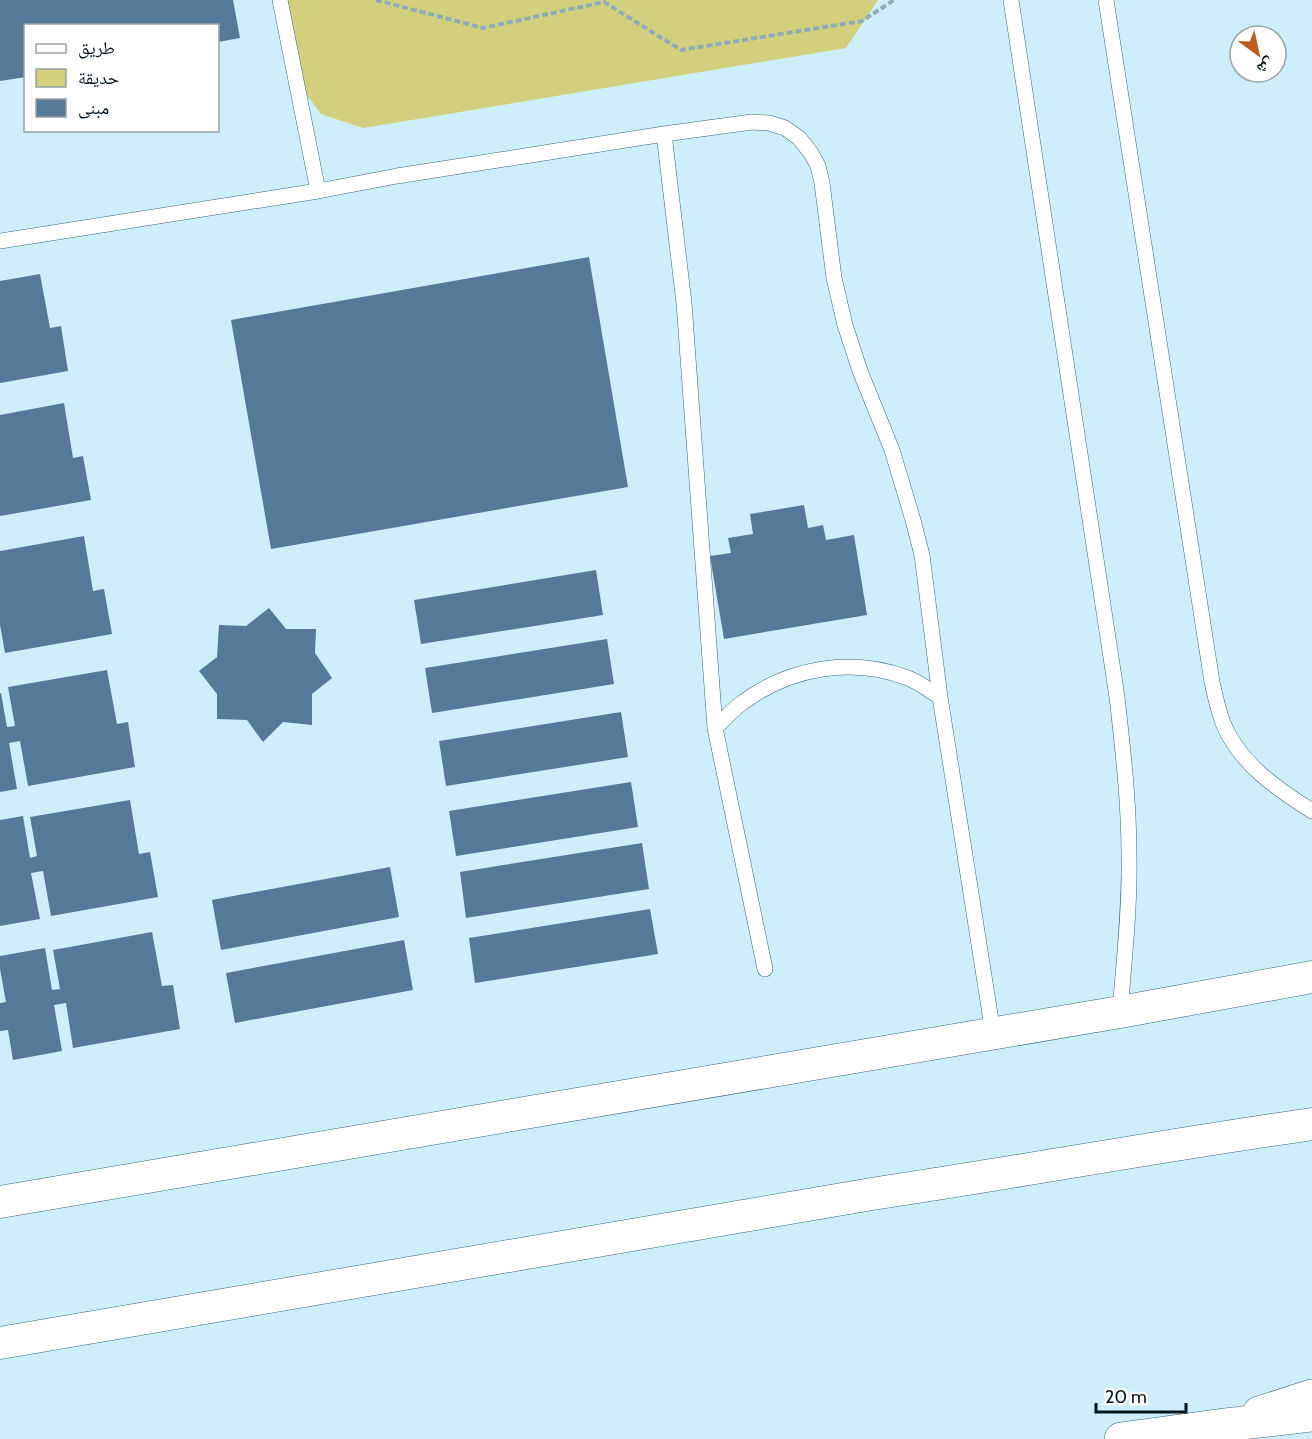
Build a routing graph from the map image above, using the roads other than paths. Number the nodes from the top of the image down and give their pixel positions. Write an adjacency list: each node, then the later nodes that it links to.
1 (280, 0): 5 (lane)
2 (1011, 0): 12 (lane)
3 (1106, 0): 9 (lane)
4 (664, 134): 5 (lane); 7 (lane); 8 (lane)
5 (318, 191): 6 (lane)
6 (0, 241)
7 (940, 697): 8 (lane); 13 (lane)
8 (715, 728): 10 (lane)
9 (1312, 811)
10 (765, 969)
11 (1312, 977): 12 (street)
12 (1120, 1012): 13 (street)
13 (993, 1033): 15 (street)
14 (1312, 1124): 16 (street)
15 (0, 1202)
16 (0, 1343)
17 (1312, 1396): 19 (main road)
18 (1312, 1415): 19 (main road)
19 (1224, 1425): 20 (main road)
20 (1121, 1439)

